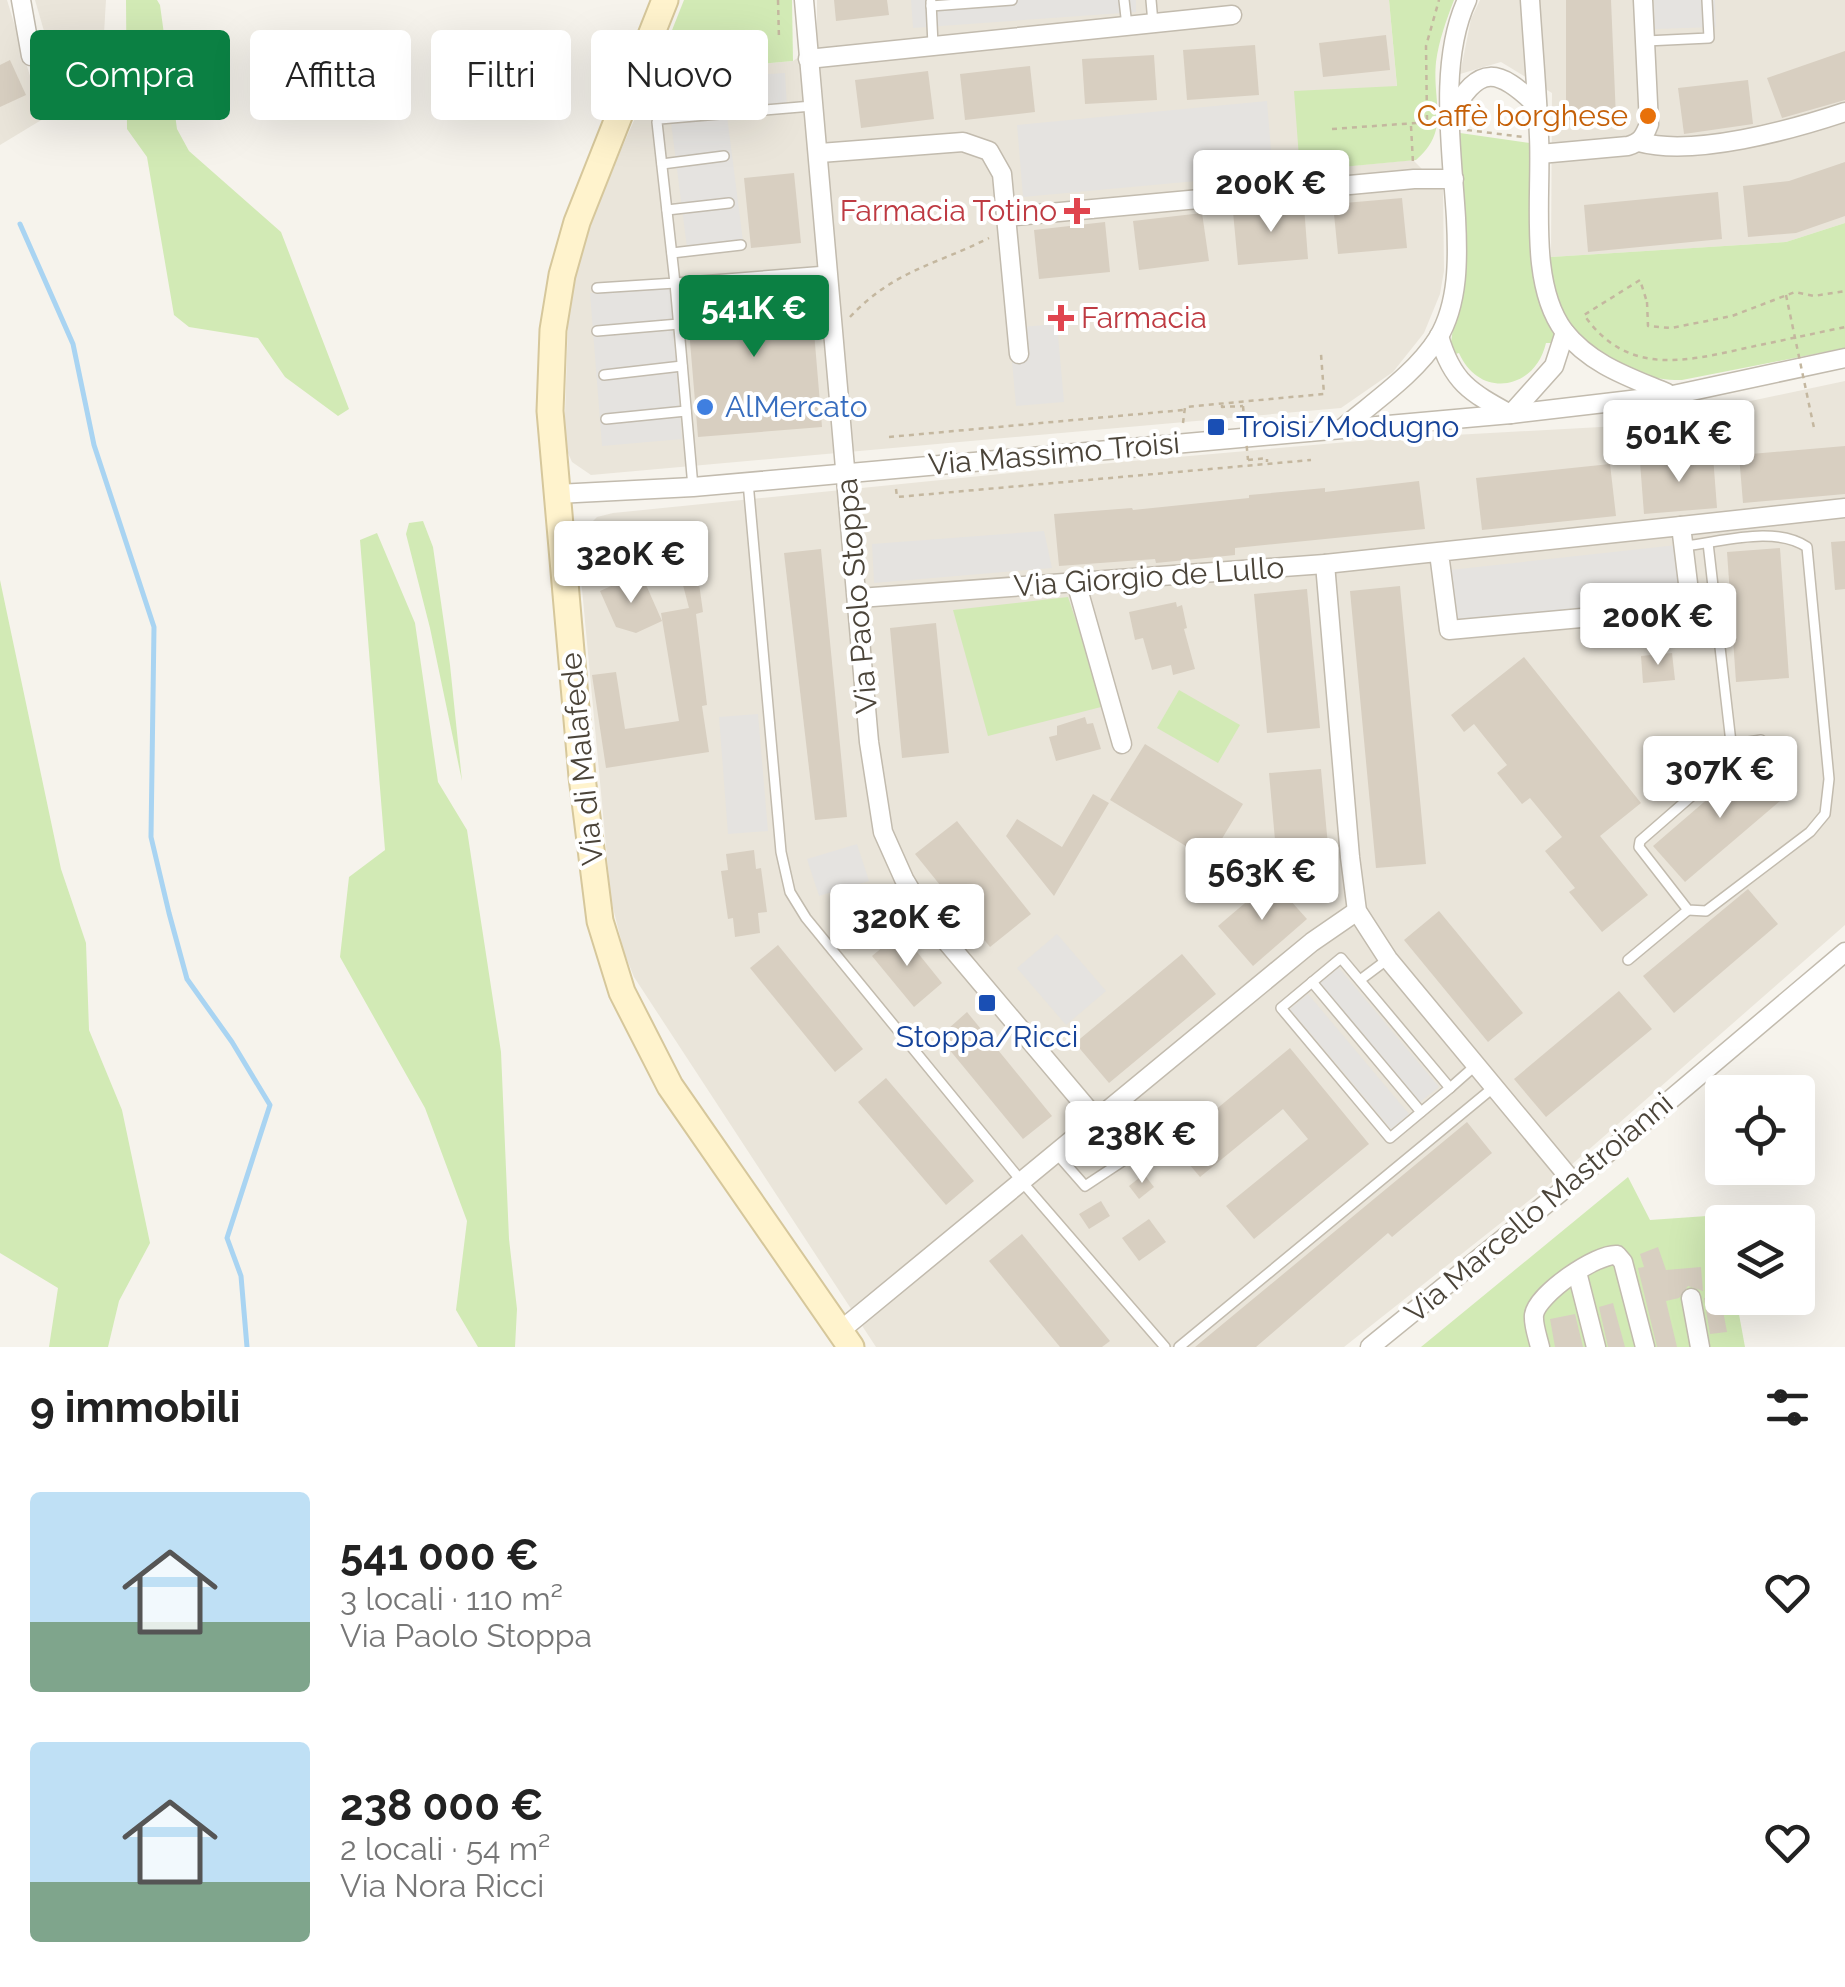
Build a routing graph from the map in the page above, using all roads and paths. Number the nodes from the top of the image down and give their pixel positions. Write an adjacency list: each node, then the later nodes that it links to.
1 (21, 0): 20 (street)
2 (664, 0): 73 (street, Via di Malafede)
3 (778, 0): 17 (path)
4 (804, 0): 21 (street, Via Paolo Stoppa)
5 (1012, 0): 13 (lane)
6 (1124, 0): 16 (lane)
7 (1151, 0): 15 (lane)
8 (1440, 0): 26 (path)
9 (1468, 0): 25 (street)
10 (1530, 0): 22 (street)
11 (1643, 0): 18 (street)
12 (1707, 0): 18 (lane)
13 (930, 3): 19 (lane)
14 (1232, 7): 15 (street)
15 (1153, 23): 16 (street)
16 (1127, 26): 19 (street)
17 (779, 39)
18 (1644, 41): 28 (street)
19 (934, 44): 21 (street)
20 (30, 56)
21 (808, 59): 23 (street, Via Paolo Stoppa)
22 (1536, 105): 25 (street); 30 (street)
23 (814, 106): 29 (street, Via Paolo Stoppa); 32 (lane)
24 (1845, 112): 28 (street)
25 (1452, 114): 33 (street)
26 (1428, 122)
27 (1410, 123): 34 (path)
28 (1640, 142): 30 (street)
29 (820, 153): 37 (street); 40 (street, Via Paolo Stoppa)
30 (1540, 154): 48 (street)
31 (724, 156): 32 (lane)
32 (662, 164): 36 (lane)
33 (1454, 179): 34 (street); 49 (street)
34 (1414, 180): 37 (street)
35 (729, 202): 36 (lane)
36 (667, 210): 39 (lane)
37 (1006, 223): 50 (path); 51 (street)
38 (741, 246): 39 (lane)
39 (672, 254): 41 (lane)
40 (829, 271): 41 (lane); 50 (street, Via Paolo Stoppa)
41 (675, 283): 42 (lane); 45 (lane)
42 (598, 288)
43 (1845, 290): 44 (path)
44 (1786, 296): 46 (path); 64 (path, bridge)
45 (679, 324): 47 (lane); 54 (lane)
46 (1845, 327)
47 (597, 331)
48 (1565, 332): 56 (street); 60 (street)
49 (1439, 336): 60 (street); 63 (street)
50 (835, 339): 68 (street, Via Paolo Stoppa)
51 (1019, 354)
52 (1321, 354): 57 (path)
53 (1845, 358): 56 (street, Via Massimo Troisi)
54 (682, 366): 55 (lane); 59 (lane)
55 (604, 375)
56 (1672, 394): 60 (street, Via Massimo Troisi)
57 (1221, 403): 58 (path); 67 (path, bridge)
58 (1182, 410): 62 (path); 65 (path)
59 (686, 411): 61 (lane); 71 (lane)
60 (1511, 414): 63 (street, Via Massimo Troisi)
61 (606, 419)
62 (1183, 423)
63 (1344, 427): 68 (street, Via Massimo Troisi)
64 (1814, 428)
65 (889, 437)
66 (1311, 460): 67 (path)
67 (1258, 464): 72 (path)
68 (847, 472): 69 (street, Via Massimo Troisi); 82 (street, Via Paolo Stoppa)
69 (748, 482): 71 (street, Via Massimo Troisi); 101 (lane)
70 (896, 485): 72 (path)
71 (693, 487): 73 (street, Via Massimo Troisi)
72 (965, 491): 74 (path)
73 (557, 494): 104 (street, Via di Malafede)
74 (966, 498)
75 (1845, 508): 76 (street, Via Giorgio de Lullo)
76 (1681, 526): 78 (street); 79 (street, Via Giorgio de Lullo)
77 (1708, 543): 78 (lane); 84 (lane); 86 (lane)
78 (1684, 546): 79 (street)
79 (1439, 552): 80 (street, Via Giorgio de Lullo)
80 (1325, 564): 81 (street, Via Giorgio de Lullo); 87 (street)
81 (1076, 582): 82 (street, Via Giorgio de Lullo); 83 (street)
82 (859, 598): 98 (street, Via Paolo Stoppa)
83 (1122, 744)
84 (1730, 745): 85 (lane); 86 (lane)
85 (1782, 760)
86 (1688, 910): 90 (lane)
87 (1357, 911): 89 (street); 96 (street)
88 (1845, 952): 100 (street, Via Marcello Mastroianni)
89 (1388, 959): 91 (lane); 93 (street)
90 (1628, 960)
91 (1360, 980): 92 (lane); 95 (lane)
92 (1312, 982): 97 (lane); 97 (lane)
93 (1476, 1065): 94 (street); 95 (lane)
94 (1494, 1087): 100 (street); 106 (lane)
95 (1450, 1088): 97 (lane)
96 (1114, 1106): 98 (street); 99 (lane)
97 (1421, 1112)
98 (1097, 1120): 99 (street)
99 (1057, 1154): 101 (street)
100 (1573, 1182): 107 (street, Via Marcello Mastroianni)
101 (1022, 1183): 104 (street); 105 (lane)
102 (1577, 1272): 108 (street); 109 (street); 110 (street)
103 (1691, 1298): 111 (street)
104 (846, 1339)
105 (1165, 1347)
106 (1178, 1347)
107 (1370, 1347)
108 (1540, 1347)
109 (1596, 1347)
110 (1645, 1347)
111 (1700, 1347)

